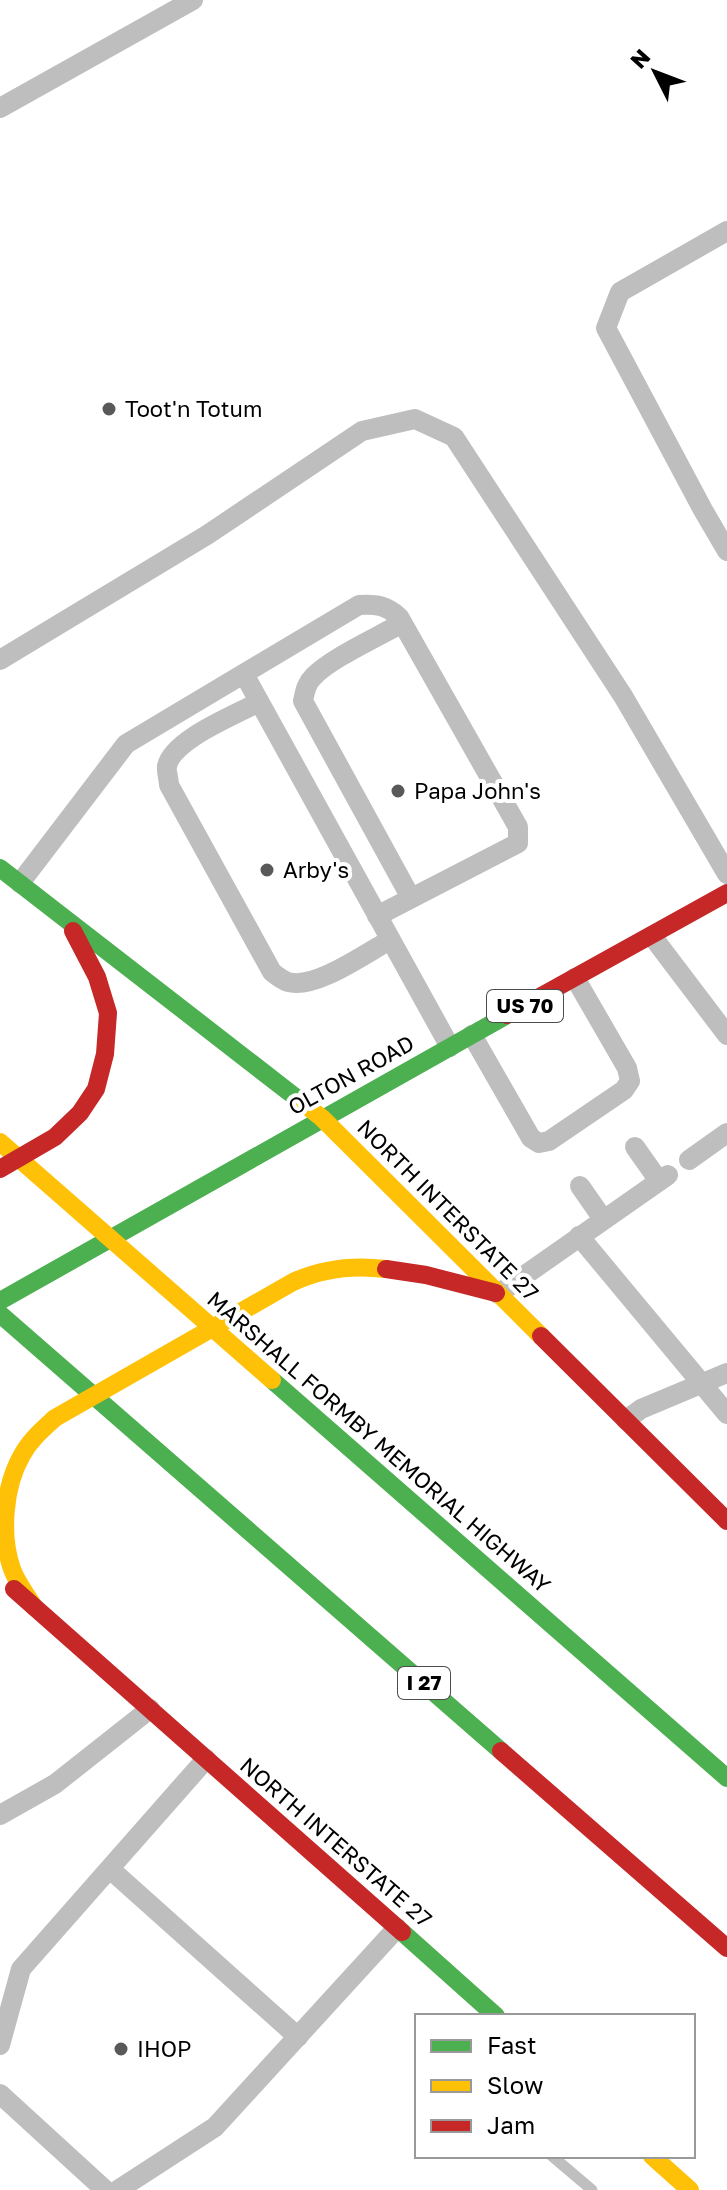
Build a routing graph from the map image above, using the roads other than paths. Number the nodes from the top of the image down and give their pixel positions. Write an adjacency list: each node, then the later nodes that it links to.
1 (193, 0): 2 (lane)
2 (0, 108)
3 (727, 231): 4 (lane)
4 (727, 551)
5 (402, 623): 7 (lane); 13 (lane); 13 (lane)
6 (0, 660): 10 (lane)
7 (244, 674): 8 (lane); 11 (lane)
8 (259, 702): 14 (lane); 17 (lane)
9 (0, 868): 11 (main road, NORTH INTERSTATE 27)
10 (727, 874)
11 (20, 883): 15 (main road, NORTH INTERSTATE 27)
12 (727, 893): 16 (main road, OLTON ROAD / US 70)
13 (411, 898): 14 (lane)
14 (377, 916): 17 (lane)
15 (69, 922): 22 (main road, NORTH INTERSTATE 27); 27 (main road)
16 (652, 936): 18 (main road, OLTON ROAD / US 70); 20 (lane)
17 (390, 940): 21 (lane)
18 (575, 978): 19 (main road, OLTON ROAD / US 70); 19 (lane)
19 (472, 1035): 21 (main road, OLTON ROAD / US 70)
20 (727, 1035)
21 (450, 1047): 22 (main road, OLTON ROAD / US 70)
22 (322, 1118): 31 (main road, NORTH INTERSTATE 27); 32 (main road, OLTON ROAD / US 70)
23 (727, 1133): 26 (lane)
24 (0, 1142): 43 (main road, MARSHALL FORMBY MEMORIAL HIGHWAY)
25 (635, 1147): 29 (lane)
26 (689, 1160)
27 (0, 1169)
28 (580, 1186): 29 (lane)
29 (603, 1219): 30 (lane)
30 (579, 1236): 31 (lane); 35 (lane)
31 (498, 1294): 37 (main road, NORTH INTERSTATE 27); 40 (main road)
32 (0, 1301)
33 (0, 1314): 47 (main road, I 27)
34 (727, 1373): 35 (lane)
35 (701, 1383): 36 (lane); 37 (lane)
36 (727, 1414)
37 (626, 1420): 38 (main road, NORTH INTERSTATE 27)
38 (725, 1515)
39 (0, 1577): 40 (main road, NORTH INTERSTATE 27)
40 (34, 1607): 41 (main road, NORTH INTERSTATE 27)
41 (150, 1709): 42 (main road, NORTH INTERSTATE 27); 44 (lane)
42 (206, 1759): 45 (lane); 46 (main road, NORTH INTERSTATE 27)
43 (727, 1778)
44 (0, 1815)
45 (110, 1869): 49 (lane); 50 (lane)
46 (397, 1928): 48 (main road, NORTH INTERSTATE 27); 49 (lane)
47 (727, 1948)
48 (494, 2014)
49 (298, 2037): 54 (lane)
50 (0, 2045)
51 (0, 2094): 53 (lane)
52 (654, 2158): 55 (main road)
53 (105, 2190)
54 (118, 2190)
55 (690, 2190)

